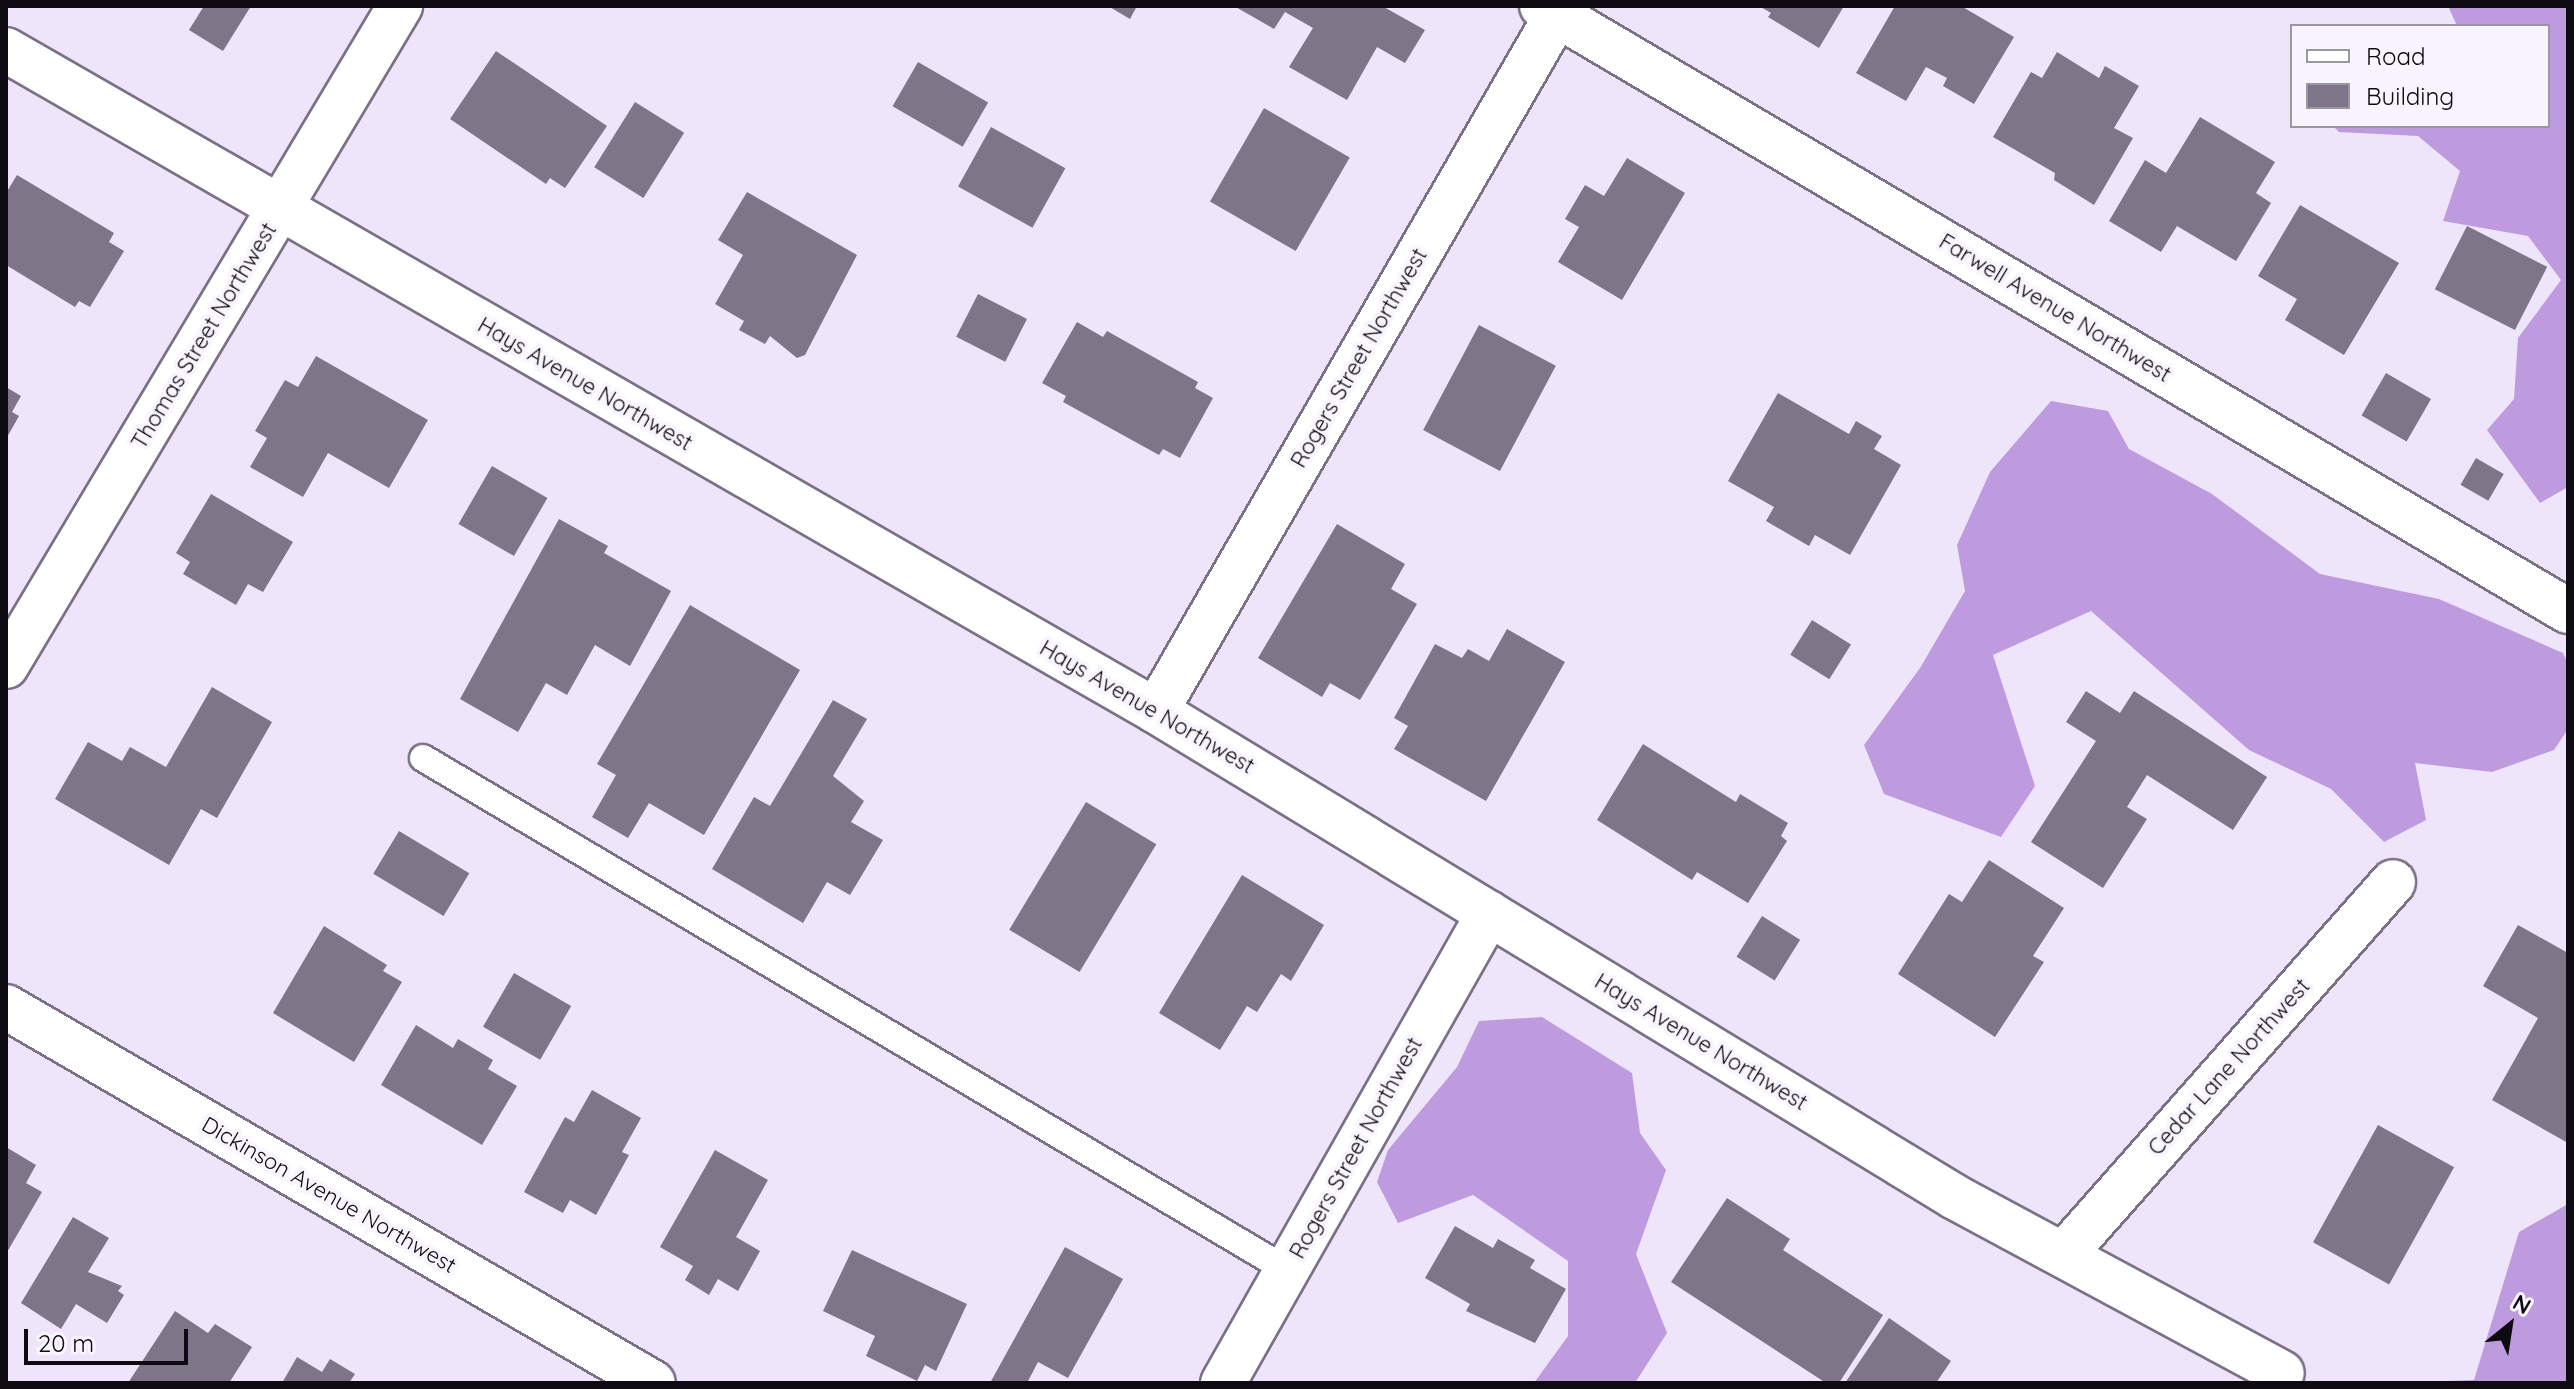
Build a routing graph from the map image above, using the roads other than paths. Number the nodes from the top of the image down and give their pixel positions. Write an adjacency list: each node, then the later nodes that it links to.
1 (400, 6): 4 (street, Thomas Street Northwest)
2 (1554, 9): 5 (street, Farwell Avenue Northwest); 7 (street, Rogers Street Northwest)
3 (6, 50): 4 (street, Hays Avenue Northwest)
4 (280, 208): 6 (street, Thomas Street Northwest); 7 (street, Hays Avenue Northwest)
5 (2568, 611)
6 (6, 666)
7 (1156, 711): 10 (street, Hays Avenue Northwest)
8 (423, 758): 13 (lane)
9 (2393, 882): 12 (street, Cedar Lane Northwest)
10 (1489, 913): 12 (street, Hays Avenue Northwest); 13 (street, Rogers Street Northwest)
11 (6, 1007): 15 (street, Dickinson Avenue Northwest)
12 (2065, 1253): 14 (street, Hays Avenue Northwest)
13 (1287, 1270): 16 (street, Rogers Street Northwest)
14 (2282, 1373)
15 (653, 1383)
16 (1223, 1383)

